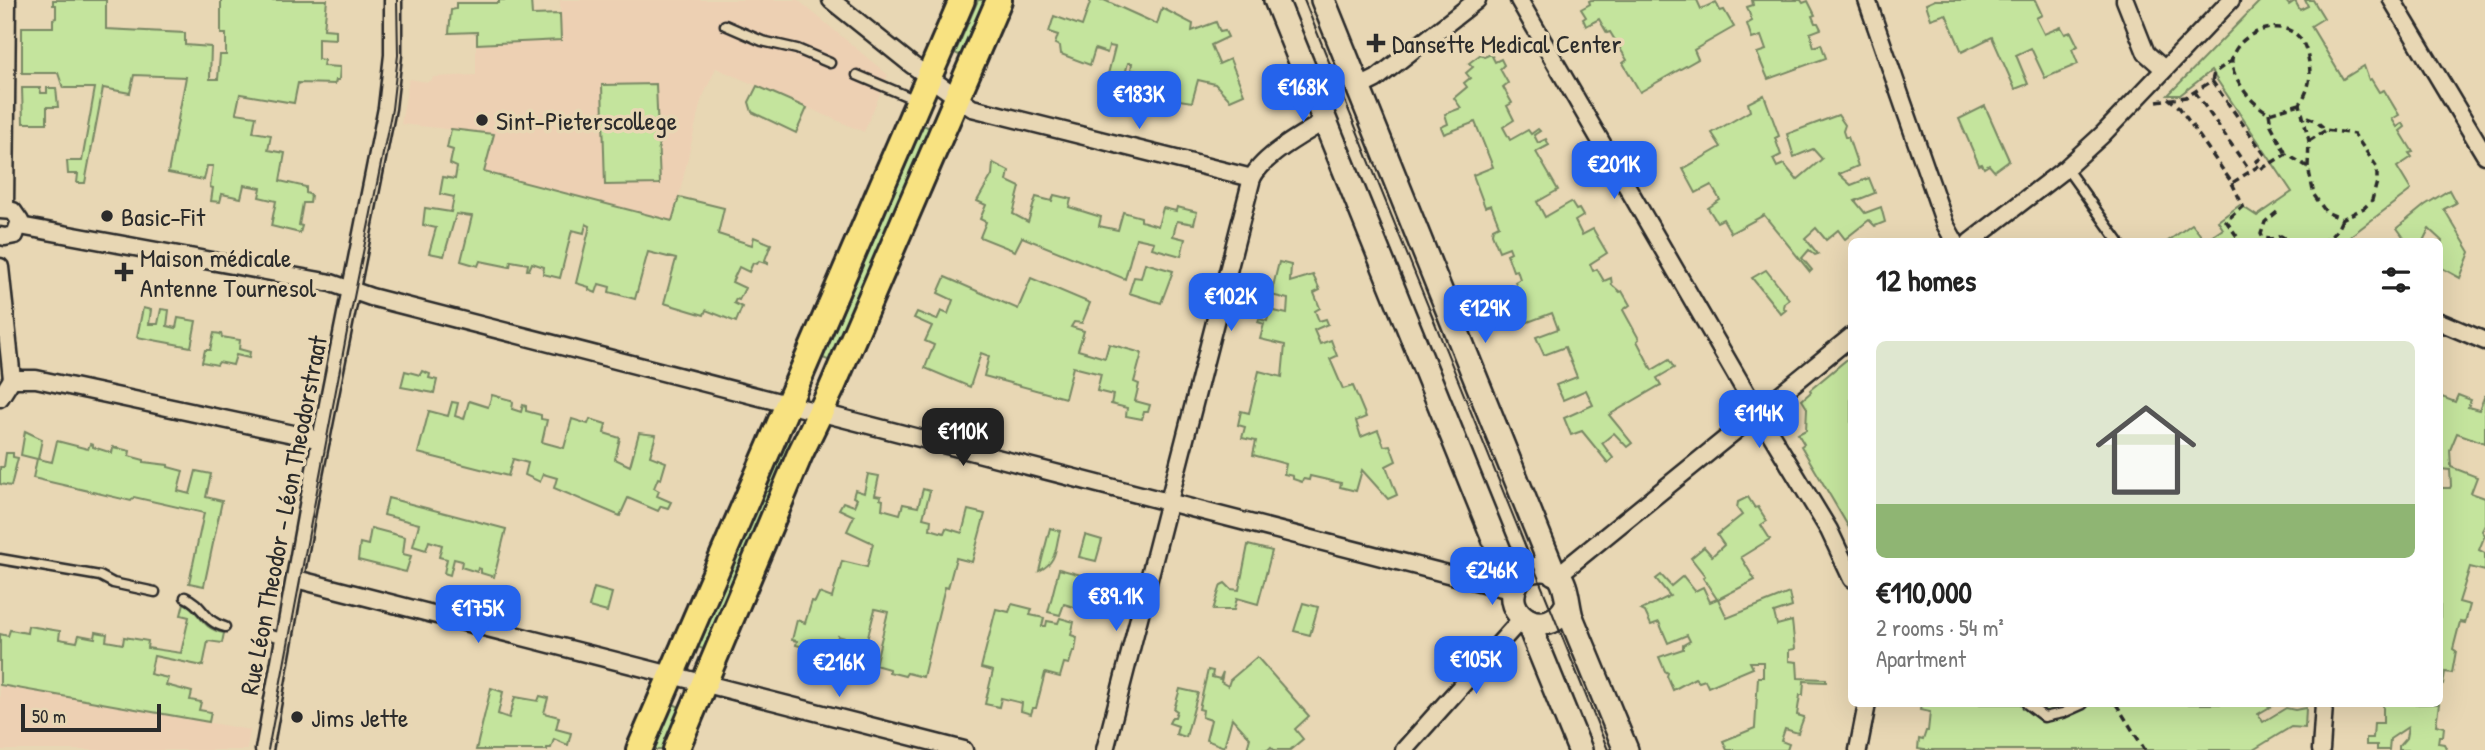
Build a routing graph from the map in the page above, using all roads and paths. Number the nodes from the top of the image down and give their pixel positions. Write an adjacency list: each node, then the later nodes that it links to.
1 (7, 0): 41 (street)
2 (393, 0): 53 (street, Rue Léon Theodor - Léon Theodorstraat)
3 (831, 0): 19 (street)
4 (962, 0): 19 (main road)
5 (999, 0): 23 (main road)
6 (1276, 0): 30 (street)
7 (1323, 0): 21 (street)
8 (1477, 0): 21 (street)
9 (1519, 0): 61 (street)
10 (1867, 0): 46 (street)
11 (2125, 0): 17 (street)
12 (2231, 0): 17 (street)
13 (2392, 0): 34 (street)
14 (725, 25): 16 (lane)
15 (2232, 60): 20 (path); 27 (path); 28 (path)
16 (830, 63)
17 (2164, 69): 37 (street)
18 (857, 75): 25 (lane)
19 (929, 77): 23 (street); 25 (main road)
20 (2212, 81): 22 (path); 35 (path)
21 (1358, 88): 66 (street)
22 (2195, 92): 24 (path); 38 (path)
23 (957, 97): 39 (street); 60 (main road)
24 (2168, 98): 26 (path); 40 (path)
25 (919, 101): 59 (main road)
26 (2152, 103)
27 (2300, 104): 28 (path); 29 (path)
28 (2269, 113): 33 (path)
29 (2305, 116): 31 (path); 32 (path)
30 (1325, 121): 39 (street); 68 (street)
31 (2326, 130): 32 (path); 43 (path)
32 (2309, 141): 36 (path)
33 (2286, 154): 35 (path); 36 (path)
34 (2485, 155)
35 (2260, 164): 38 (path)
36 (2308, 167): 43 (path)
37 (2066, 168): 47 (street); 48 (lane)
38 (2250, 171): 40 (path)
39 (1252, 178): 63 (street)
40 (2232, 183): 49 (path)
41 (2, 210): 44 (street)
42 (2277, 212): 50 (path)
43 (2342, 219): 51 (path)
44 (20, 226): 45 (street); 53 (street)
45 (0, 236)
46 (1953, 238)
47 (1975, 238)
48 (2116, 238)
49 (2238, 238)
50 (2263, 238)
51 (2330, 238)
52 (0, 267): 57 (street)
53 (351, 290): 59 (street); 62 (street, Rue Léon Theodor - Léon Theodorstraat)
54 (2443, 323): 56 (street)
55 (1848, 339): 61 (street)
56 (2485, 341)
57 (12, 379): 58 (street); 62 (street)
58 (0, 398)
59 (789, 403): 60 (street); 74 (main road)
60 (821, 411): 63 (street); 75 (main road)
61 (1758, 413): 65 (street); 66 (street)
62 (321, 440): 67 (street, Rue Léon Theodor - Léon Theodorstraat)
63 (1168, 502): 68 (street); 85 (street)
64 (0, 559): 69 (lane)
65 (1848, 570)
66 (1556, 574): 68 (street); 71 (street)
67 (296, 579): 74 (street); 81 (street, Rue Léon Theodor - Léon Theodorstraat)
68 (1514, 588): 72 (street)
69 (155, 592)
70 (185, 597): 73 (lane)
71 (1567, 605): 72 (street); 88 (street)
72 (1525, 619): 86 (street); 87 (street)
73 (225, 627)
74 (671, 676): 75 (street); 82 (main road)
75 (705, 684): 83 (main road); 84 (street)
76 (1866, 707): 89 (street)
77 (2031, 707): 78 (lane)
78 (2074, 707)
79 (2118, 707): 90 (path)
80 (2324, 707): 91 (street)
81 (264, 750)
82 (639, 750)
83 (677, 750)
84 (964, 750)
85 (1105, 750)
86 (1404, 750)
87 (1580, 750)
88 (1626, 750)
89 (1858, 750)
90 (2145, 750)
91 (2320, 750)

